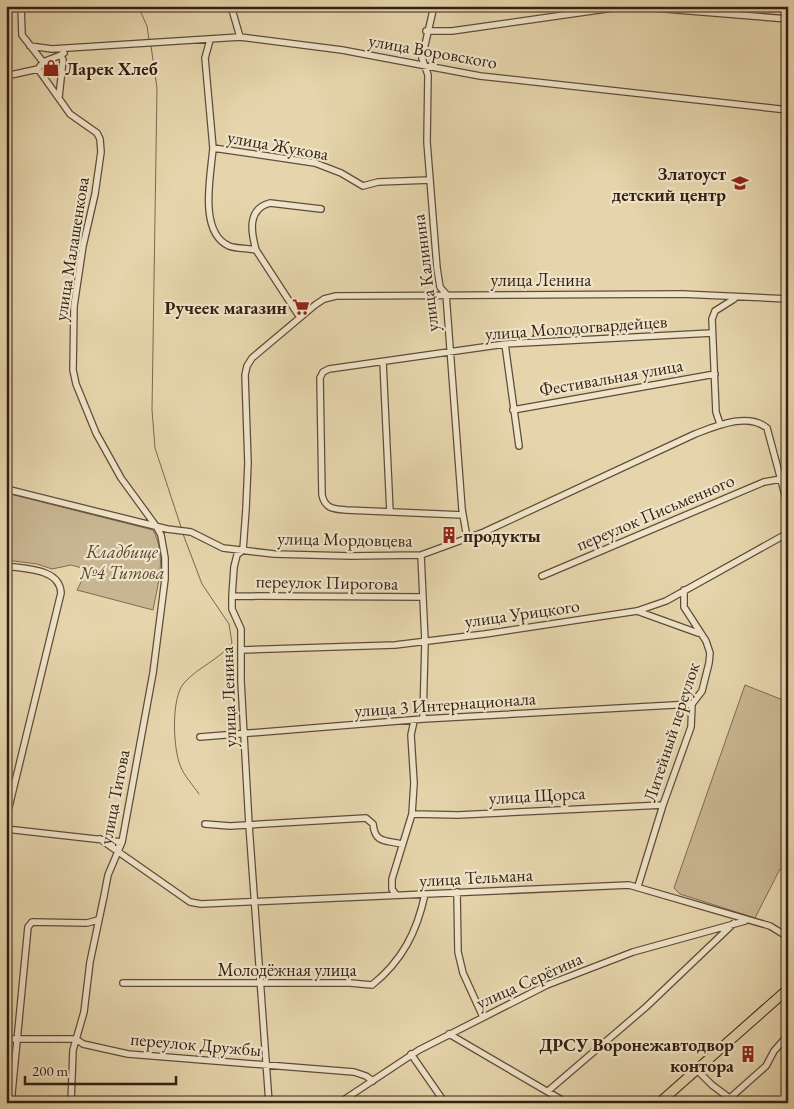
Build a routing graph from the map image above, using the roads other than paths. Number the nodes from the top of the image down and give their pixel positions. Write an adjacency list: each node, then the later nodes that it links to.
1 (21, 6): 9 (street)
2 (231, 6): 7 (street)
3 (434, 6): 6 (street, улица Калинина)
4 (627, 6): 5 (street); 6 (street)
5 (788, 19)
6 (426, 31): 13 (street, улица Калинина)
7 (240, 37): 8 (street, улица Воровского); 13 (street, улица Воровского)
8 (210, 40): 10 (street, улица Воровского); 18 (street, улица Жукова)
9 (30, 46): 10 (street, улица Воровского); 12 (street)
10 (72, 47): 11 (street)
11 (61, 55): 12 (street); 16 (street)
12 (43, 62): 14 (street)
13 (427, 67): 17 (street, улица Воровского); 19 (street, улица Калинина)
14 (38, 69): 15 (street); 16 (street, улица Малашенкова)
15 (6, 76)
16 (59, 97): 39 (street, улица Малашенкова)
17 (788, 110)
18 (213, 148): 19 (street, улица Жукова); 21 (street, улица Жукова)
19 (430, 180): 22 (street, улица Калинина)
20 (321, 209): 21 (street)
21 (256, 250): 25 (street)
22 (446, 294): 23 (street, улица Ленина); 25 (street, улица Ленина); 28 (street, улица Калинина)
23 (736, 298): 24 (street, улица Ленина); 26 (street)
24 (788, 298)
25 (299, 316): 44 (street, улица Ленина)
26 (712, 332): 27 (street, улица Молодогвардейцев); 30 (street)
27 (505, 344): 28 (street, улица Молодогвардейцев); 31 (street)
28 (450, 354): 29 (street, улица Молодогвардейцев); 38 (street, улица Калинина)
29 (384, 362): 37 (street); 37 (street, улица Молодогвардейцев)
30 (715, 374): 31 (street, Фестивальная улица); 32 (street)
31 (513, 410): 33 (street)
32 (720, 424): 34 (street, улица Мордовцева); 43 (street, улица Мордовцева)
33 (519, 446)
34 (781, 479): 36 (street); 47 (street, переулок Письменного)
35 (6, 489): 39 (street, улица Мордовцева)
36 (788, 506)
37 (390, 512): 38 (street, улица Молодогвардейцев)
38 (463, 515): 43 (street, улица Калинина)
39 (156, 526): 40 (street, улица Мордовцева); 42 (street, улица Титова)
40 (167, 529): 42 (street); 44 (street, улица Мордовцева)
41 (788, 533): 48 (street, улица Урицкого)
42 (161, 535): 67 (street, улица Титова)
43 (467, 538): 45 (street, улица Мордовцева)
44 (243, 550): 45 (street, улица Мордовцева); 49 (street, улица Ленина)
45 (421, 555): 50 (street)
46 (6, 566): 62 (street)
47 (542, 576)
48 (684, 590): 51 (street, улица Урицкого); 52 (street, Литейный переулок)
49 (232, 596): 50 (street, переулок Пирогова); 54 (street, улица Ленина)
50 (422, 597): 53 (street)
51 (637, 611): 52 (street); 53 (street, улица Урицкого)
52 (700, 634): 55 (street, Литейный переулок)
53 (424, 641): 54 (street, улица Урицкого); 56 (street)
54 (242, 650): 58 (street, улица Ленина)
55 (692, 704): 56 (street, улица 3 Интернационала); 60 (street, Литейный переулок)
56 (423, 719): 57 (street, улица 3 Интернационала)
57 (414, 721): 58 (street, улица 3 Интернационала); 61 (street)
58 (244, 732): 59 (street, улица 3 Интернационала); 64 (street, улица Ленина)
59 (200, 737)
60 (663, 804): 61 (street, улица Щорса); 70 (street, Литейный переулок)
61 (412, 814): 68 (street)
62 (6, 819)
63 (206, 824): 64 (street)
64 (249, 825): 68 (street); 74 (street, улица Ленина)
65 (6, 829): 66 (street)
66 (100, 839): 67 (street); 69 (street, улица Тельмана)
67 (122, 842): 69 (street, улица Титова)
68 (402, 844): 73 (street)
69 (119, 853): 74 (street, улица Тельмана); 75 (street, улица Титова)
70 (638, 886): 71 (street, улица Тельмана); 76 (street, улица Тельмана)
71 (457, 892): 72 (street, улица Тельмана); 82 (street)
72 (425, 894): 73 (street, улица Тельмана); 80 (street, Молодёжная улица)
73 (396, 895): 74 (street, улица Тельмана)
74 (254, 902): 80 (street, улица Ленина)
75 (98, 920): 85 (street); 87 (street, улица Титова)
76 (747, 920): 77 (street, улица Серёгина); 78 (street, улица Тельмана)
77 (734, 923): 82 (street, улица Серёгина); 92 (street)
78 (788, 938)
79 (123, 983): 80 (street, Молодёжная улица)
80 (259, 983): 89 (street, улица Ленина)
81 (788, 989): 90 (main road)
82 (483, 1017): 83 (street, улица Серёгина)
83 (449, 1034): 88 (street, улица Серёгина); 92 (street)
84 (788, 1035): 93 (street)
85 (17, 1038): 86 (street); 87 (street, переулок Дружбы); 94 (street)
86 (7, 1039)
87 (76, 1039): 89 (street, переулок Дружбы); 95 (street, улица Титова)
88 (411, 1054): 91 (street, улица Серёгина); 98 (street)
89 (267, 1065): 91 (street, переулок Дружбы); 96 (street, улица Ленина)
90 (697, 1070): 93 (street); 100 (main road)
91 (373, 1081): 97 (street, улица Серёгина)
92 (548, 1090): 99 (street)
93 (730, 1098): 101 (street)
94 (11, 1103)
95 (70, 1103)
96 (268, 1103)
97 (339, 1103)
98 (445, 1103)
99 (567, 1103)
100 (659, 1103)
101 (736, 1103)

